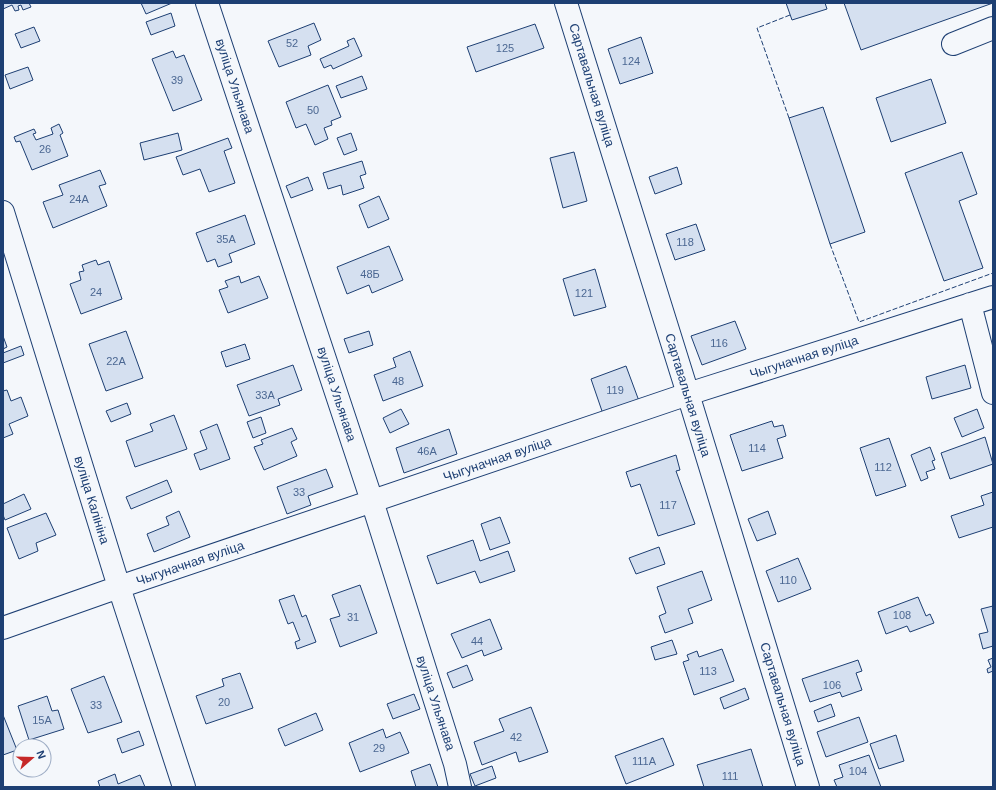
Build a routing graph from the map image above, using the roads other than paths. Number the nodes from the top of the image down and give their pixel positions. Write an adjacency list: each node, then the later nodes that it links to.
1 (207, 3): 10 (street, вуліца Ульянава)
2 (566, 3): 9 (street, Сартавальная вуліца)
3 (993, 28): 4 (street)
4 (953, 44)
5 (3, 212): 11 (street, вуліца Калініна)
6 (993, 297): 7 (street, Чыгуначная вуліца)
7 (970, 304): 8 (street); 9 (street, Чыгуначная вуліца)
8 (993, 393)
9 (688, 394): 10 (street, Чыгуначная вуліца); 15 (street, Сартавальная вуліца)
10 (372, 501): 11 (street, Чыгуначная вуліца); 14 (street, вуліца Ульянава)
11 (118, 588): 12 (street, Чыгуначная вуліца); 13 (street, вуліца Калініна)
12 (3, 628)
13 (184, 787)
14 (460, 787)
15 (808, 787)

